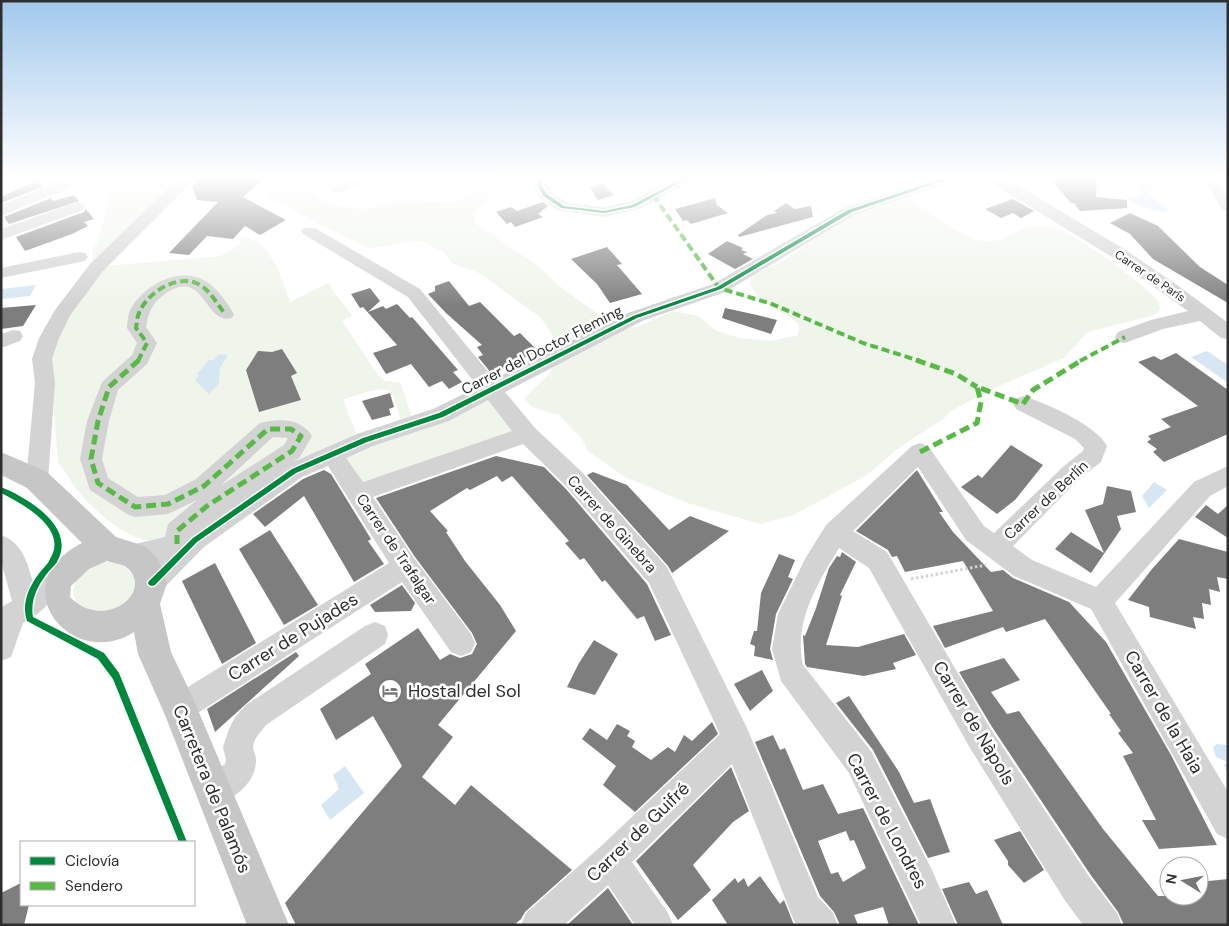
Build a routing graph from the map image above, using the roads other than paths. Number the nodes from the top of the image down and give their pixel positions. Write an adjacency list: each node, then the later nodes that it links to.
1 (41, 219): 6 (street)
2 (146, 219): 19 (street)
3 (838, 219): 13 (street, Carrer del Doctor Fleming)
4 (1062, 219): 10 (street, Carrer de París)
5 (309, 231): 13 (street, Carrer de Ginebra)
6 (3, 232)
7 (78, 258): 8 (street)
8 (1, 273)
9 (225, 314): 23 (street)
10 (1204, 314): 11 (street, Carrer de París); 12 (street)
11 (1228, 333)
12 (1125, 337)
13 (491, 391): 15 (street, Carrer de Ginebra); 16 (street, Carrer del Doctor Fleming)
14 (1023, 404): 26 (street, Carrer de Berlín)
15 (527, 434): 20 (street); 39 (street, Carrer de Ginebra)
16 (332, 454): 20 (street, Carrer de Trafalgar); 23 (street, Carrer del Doctor Fleming)
17 (1, 463): 19 (main road)
18 (1228, 475): 30 (street)
19 (37, 480): 21 (main road)
20 (358, 493): 27 (street, Carrer de Trafalgar)
21 (83, 524): 25 (main road); 28 (main road)
22 (835, 532): 26 (street, Carrer de Londres); 47 (street, Carrer de Londres); 48 (street, Carrer de Nàpols)
23 (186, 542): 25 (street, Carrer del Doctor Fleming); 29 (street, Carrer del Doctor Fleming)
24 (1, 546): 31 (street)
25 (121, 551): 28 (main road); 29 (main road)
26 (1004, 554): 30 (street)
27 (405, 566): 35 (street, Carrer de Trafalgar); 38 (street, Carrer de Pujades)
28 (64, 584): 31 (street); 33 (main road)
29 (148, 593): 33 (main road); 37 (main road, Carretera de Palamós)
30 (1100, 601): 41 (street, Carrer de la Haia)
31 (27, 606): 32 (street); 36 (street)
32 (1, 613)
33 (108, 629): 37 (main road)
34 (375, 635): 40 (street)
35 (461, 642)
36 (1, 648)
37 (155, 654): 38 (main road, Carretera de Palamós)
38 (180, 708): 40 (main road, Carretera de Palamós)
39 (737, 738): 42 (street, Carrer de Guifré); 46 (street, Carrer de Ginebra)
40 (214, 791): 43 (main road, Carretera de Palamós)
41 (1228, 823)
42 (611, 860): 44 (street, Carrer de Guifré); 45 (street)
43 (268, 925)
44 (538, 925)
45 (656, 925)
46 (821, 925)
47 (939, 925)
48 (1105, 925)

